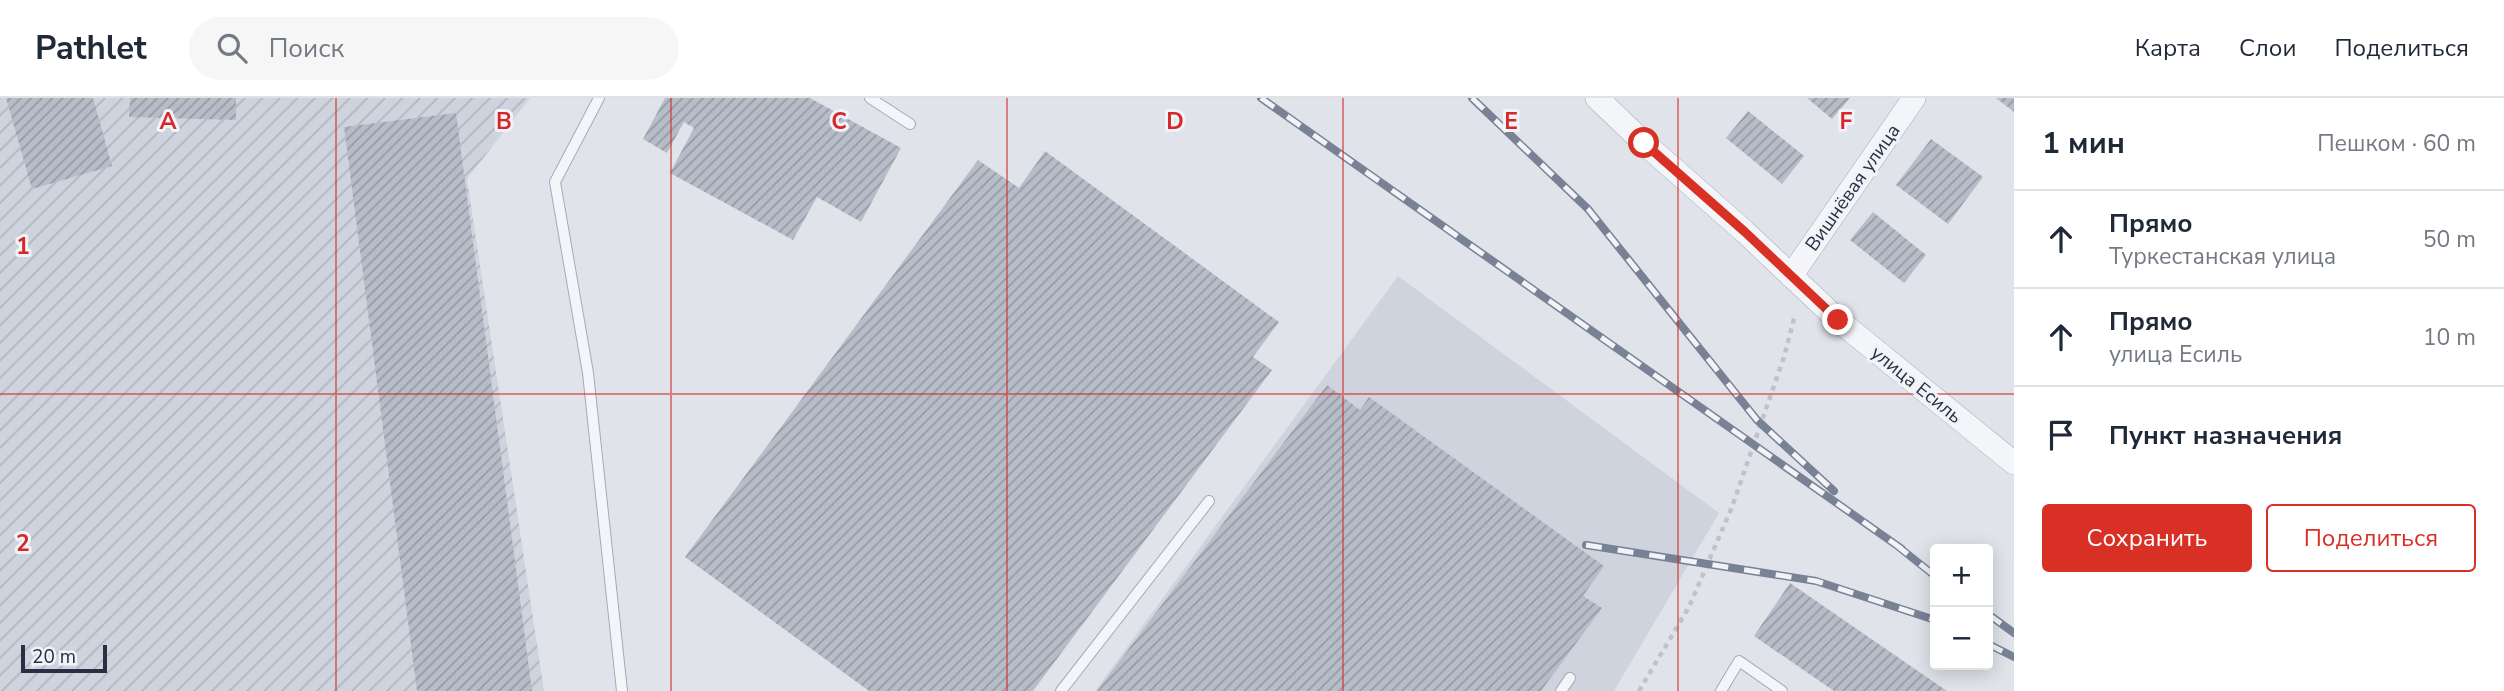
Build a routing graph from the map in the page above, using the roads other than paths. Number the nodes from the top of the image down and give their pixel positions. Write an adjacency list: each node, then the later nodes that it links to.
1 (599, 98): 10 (lane)
2 (870, 98): 5 (lane)
3 (1597, 98): 6 (street, улица Есиль)
4 (1914, 98): 6 (street, Вишнёвая улица)
5 (910, 124)
6 (1797, 281): 7 (street, улица Есиль)
7 (2014, 463)
8 (1209, 501): 11 (lane)
9 (1570, 678): 12 (lane)
10 (622, 691)
11 (1061, 691)
12 (1560, 691)
13 (1721, 691): 14 (lane)
14 (1782, 691)

